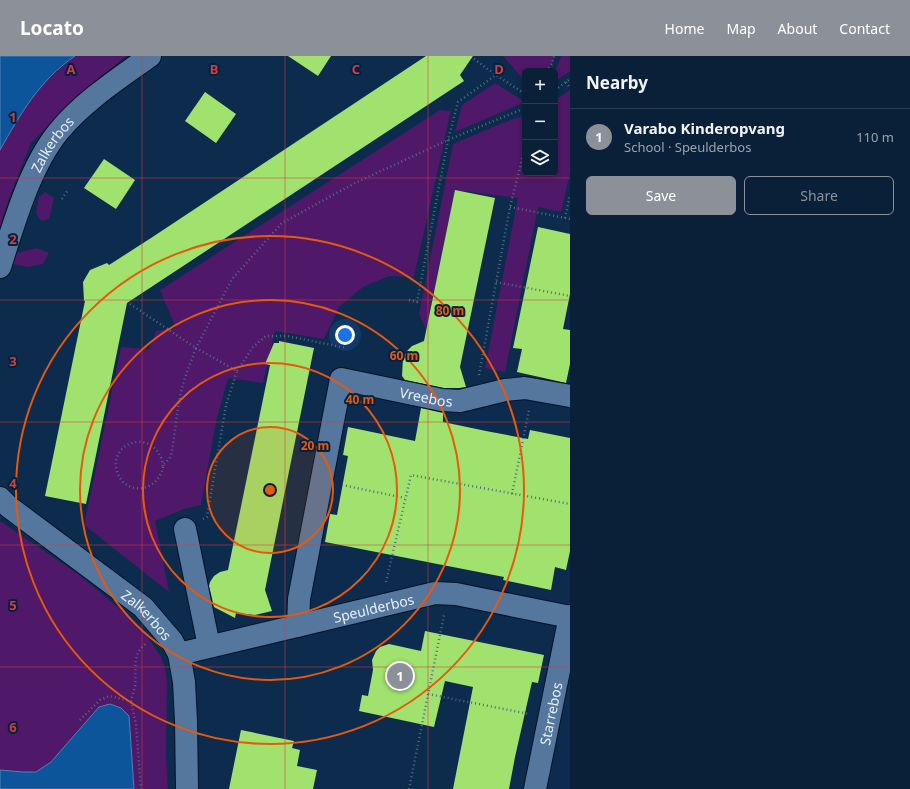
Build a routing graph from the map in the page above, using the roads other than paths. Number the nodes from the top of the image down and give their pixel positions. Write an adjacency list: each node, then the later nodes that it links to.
1 (150, 56): 2 (street, Zalkerbos)
2 (0, 267)
3 (570, 396): 7 (street, Vreebos)
4 (0, 498): 9 (street, Zalkerbos)
5 (185, 529): 8 (street)
6 (570, 616): 7 (street, Speulderbos); 11 (street, Starrebos)
7 (298, 626): 8 (street, Speulderbos)
8 (209, 646): 9 (street, Speulderbos)
9 (179, 654): 10 (street, Zalkerbos)
10 (188, 789)
11 (535, 789)

